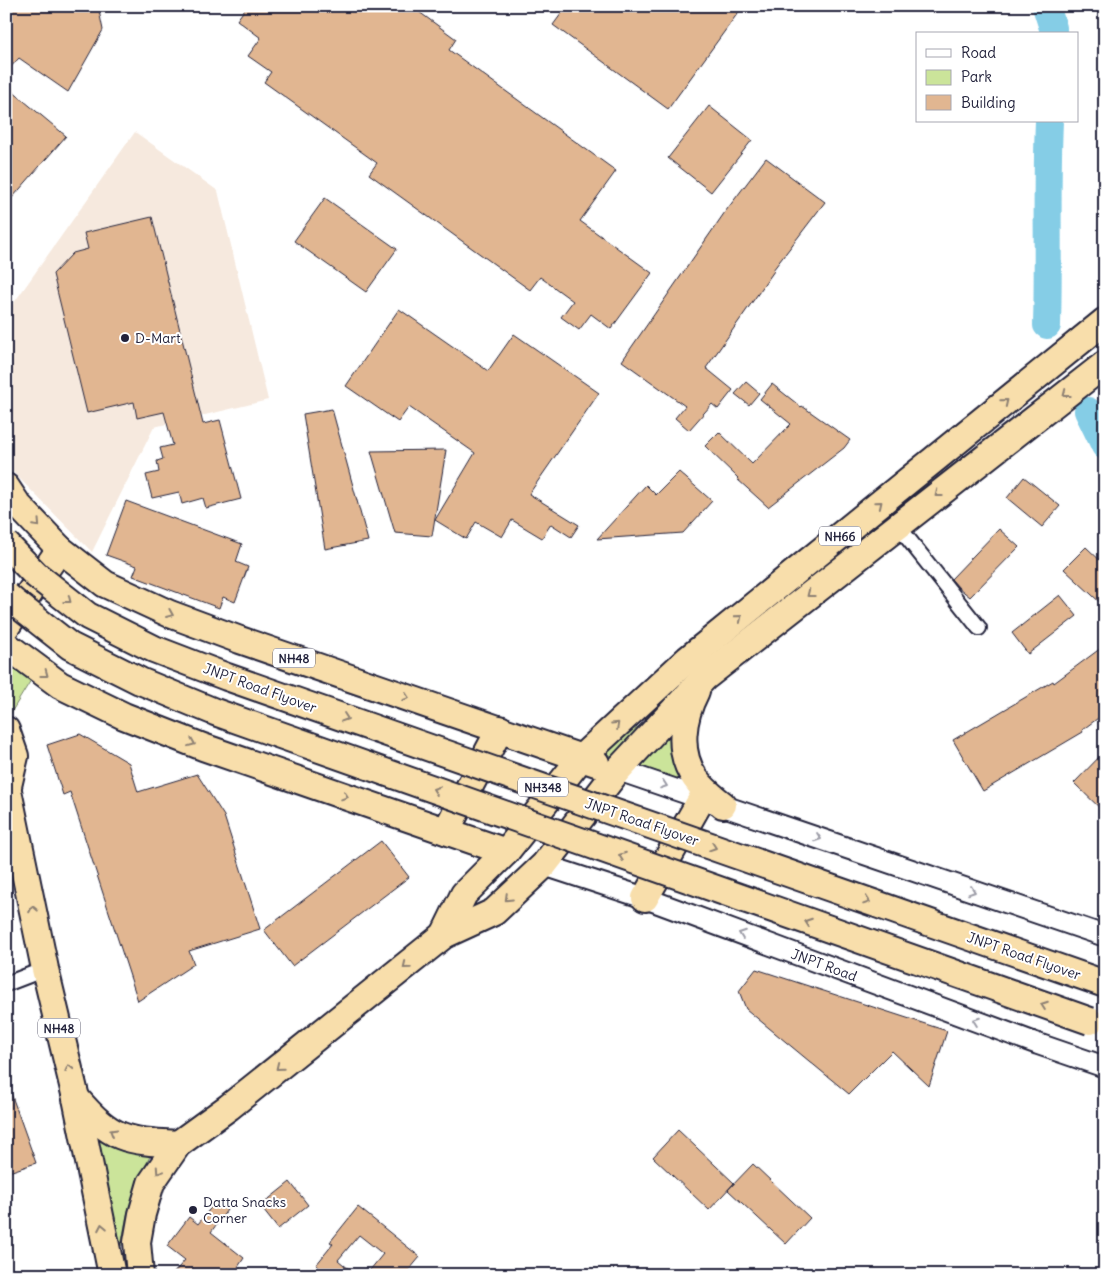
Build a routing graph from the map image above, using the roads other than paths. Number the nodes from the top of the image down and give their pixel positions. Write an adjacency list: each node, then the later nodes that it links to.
1 (1105, 321): 14 (highway, NH66, one-way to 1)
2 (1105, 364): 4 (highway, NH66, one-way to 4)
3 (6, 487): 6 (highway, NH48, one-way to 6)
4 (898, 526): 9 (street); 11 (highway, NH66, one-way to 11)
5 (6, 544): 26 (highway, JNPT Road Flyover / NH348, one-way to 26, bridge)
6 (60, 549): 8 (highway); 12 (highway, NH48, one-way to 12)
7 (6, 595): 27 (highway, one-way to 7, bridge)
8 (6, 627)
9 (978, 628)
10 (6, 645): 18 (highway, one-way to 18)
11 (704, 678): 15 (highway, NH66); 17 (highway)
12 (500, 729): 14 (highway, NH48); 18 (highway)
13 (6, 730): 16 (highway)
14 (580, 758): 15 (highway, NH48); 19 (highway)
15 (618, 770): 17 (street, one-way to 17); 20 (highway)
16 (7, 784): 24 (highway, NH48, one-way to 16)
17 (712, 802): 21 (highway); 23 (street, one-way to 23)
18 (446, 831): 19 (highway)
19 (506, 852): 22 (highway)
20 (544, 865): 21 (street, JNPT Road); 22 (highway, one-way to 22)
21 (645, 898): 28 (street, JNPT Road, one-way to 21)
22 (444, 936): 30 (highway, one-way to 30)
23 (1105, 936)
24 (45, 969): 25 (street); 29 (highway, NH48, one-way to 24)
25 (6, 984)
26 (1105, 984)
27 (1097, 1024)
28 (1105, 1067)
29 (76, 1098): 30 (highway, one-way to 29); 31 (highway, NH48, one-way to 29)
30 (184, 1139): 32 (highway, one-way to 32)
31 (112, 1275)
32 (140, 1275)

